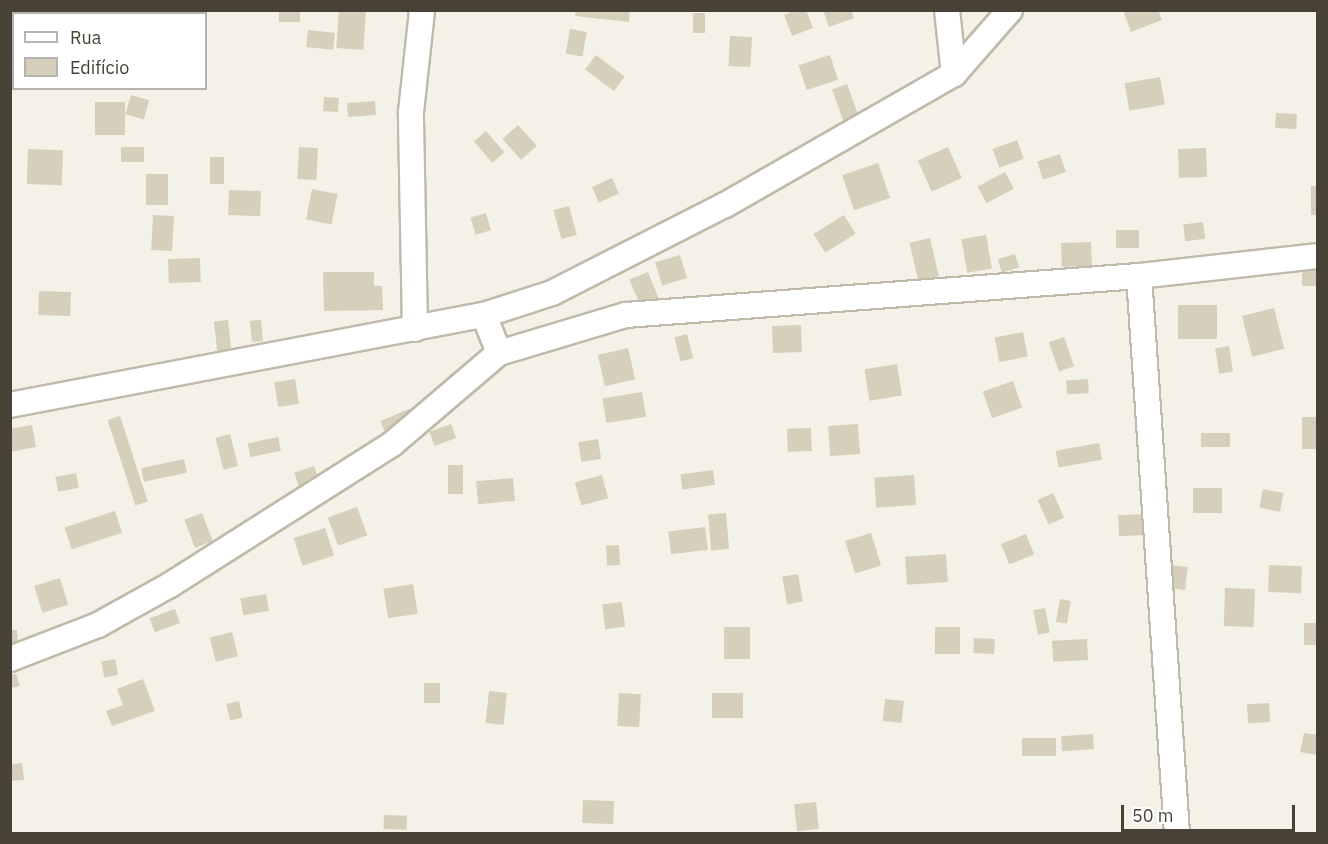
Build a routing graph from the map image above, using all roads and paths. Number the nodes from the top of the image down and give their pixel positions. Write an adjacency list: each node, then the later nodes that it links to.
1 (422, 10): 8 (street)
2 (947, 10): 4 (street)
3 (1010, 10): 4 (street)
4 (954, 74): 7 (street)
5 (1317, 255): 6 (street)
6 (1139, 276): 9 (street); 12 (street)
7 (484, 315): 8 (street); 9 (street)
8 (415, 329): 10 (street)
9 (499, 353): 11 (street)
10 (10, 405)
11 (10, 658)
12 (1177, 834)

